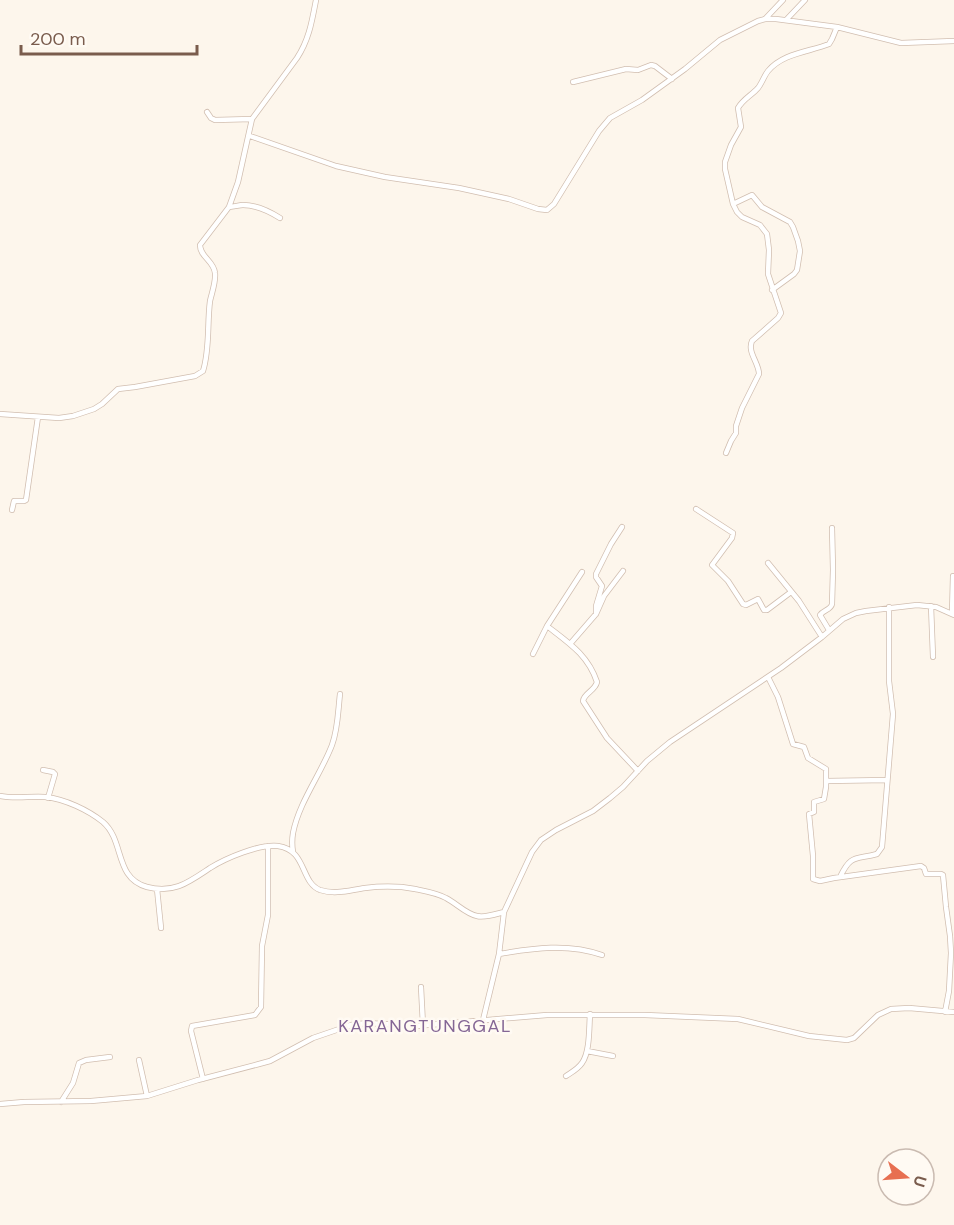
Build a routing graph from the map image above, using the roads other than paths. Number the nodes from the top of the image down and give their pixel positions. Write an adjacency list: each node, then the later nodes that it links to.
1 (316, 0): 11 (street)
2 (783, 0): 4 (street)
3 (805, 0): 5 (street)
4 (765, 19): 5 (street); 8 (street)
5 (786, 20): 6 (street)
6 (837, 27): 7 (street); 13 (street)
7 (954, 41)
8 (672, 79): 9 (street); 12 (street)
9 (573, 82)
10 (207, 112): 11 (street)
11 (252, 119): 12 (street)
12 (249, 136): 14 (street)
13 (733, 204): 16 (street); 16 (street)
14 (229, 207): 15 (street); 18 (street)
15 (280, 218)
16 (772, 290): 19 (street)
17 (0, 414): 18 (street)
18 (38, 417): 21 (street)
19 (726, 453)
20 (696, 509): 28 (street)
21 (12, 510)
22 (622, 526): 31 (street)
23 (832, 528): 34 (street)
24 (768, 563): 28 (street)
25 (623, 571): 31 (street)
26 (582, 573): 33 (street)
27 (953, 576): 32 (street)
28 (790, 591): 35 (street)
29 (931, 606): 30 (street); 32 (street); 38 (street)
30 (889, 607): 34 (street); 43 (street)
31 (596, 614): 36 (street)
32 (953, 614)
33 (547, 626): 36 (street); 37 (street)
34 (830, 630): 35 (street)
35 (822, 637): 39 (street)
36 (570, 644): 42 (street)
37 (533, 654)
38 (933, 657)
39 (768, 677): 42 (street); 44 (street)
40 (340, 694): 48 (street)
41 (43, 770): 46 (street)
42 (638, 771): 51 (street)
43 (887, 780): 44 (street); 49 (street)
44 (826, 781): 49 (street)
45 (0, 796): 46 (street)
46 (48, 798): 50 (street)
47 (268, 846): 48 (street); 50 (street); 66 (street)
48 (293, 852): 51 (street)
49 (840, 877): 56 (street)
50 (157, 889): 52 (street)
51 (504, 912): 53 (street)
52 (161, 928)
53 (499, 954): 54 (street); 59 (street)
54 (602, 955)
55 (421, 987): 60 (street)
56 (945, 1012): 57 (street); 58 (street)
57 (954, 1012)
58 (590, 1014): 59 (street); 61 (street)
59 (483, 1020): 60 (street)
60 (423, 1025): 66 (street)
61 (586, 1051): 62 (street); 65 (street)
62 (613, 1056)
63 (110, 1057): 68 (street)
64 (139, 1060): 67 (street)
65 (566, 1076)
66 (203, 1079): 67 (street)
67 (147, 1096): 68 (street)
68 (61, 1102): 69 (street)
69 (0, 1104)

